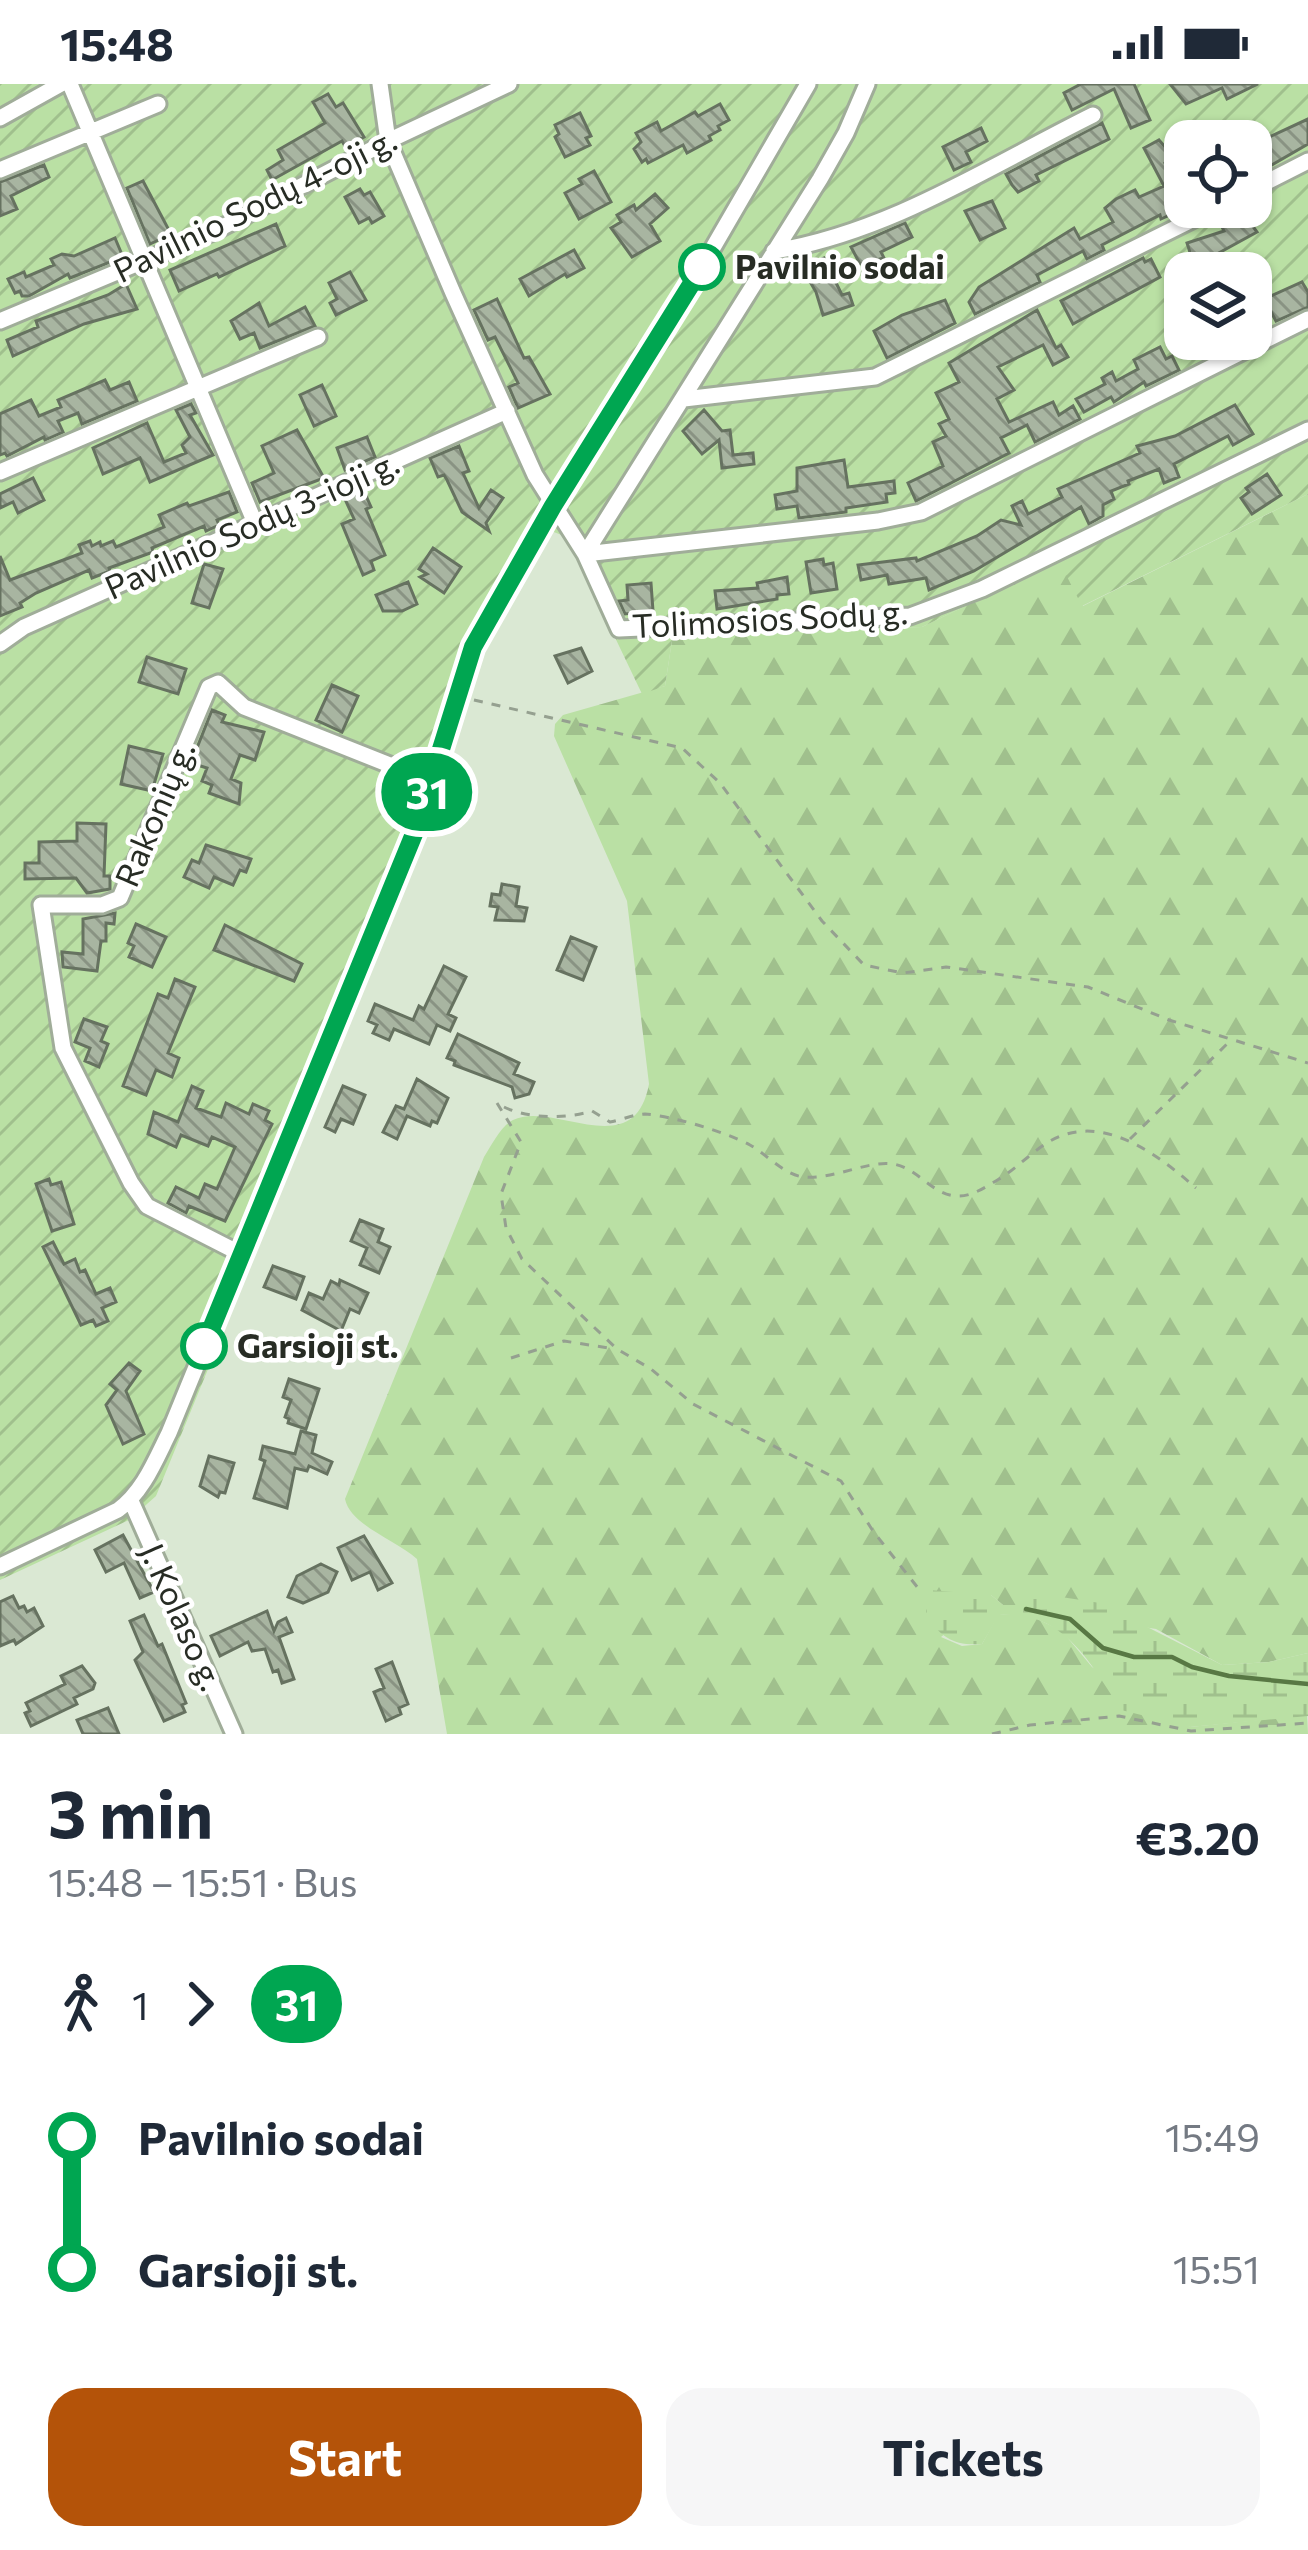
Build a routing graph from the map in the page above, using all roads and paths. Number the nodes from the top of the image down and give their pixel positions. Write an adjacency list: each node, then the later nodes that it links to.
1 (65, 84): 8 (street); 9 (street)
2 (380, 84): 10 (street, Tolimosios Sodų g.)
3 (508, 84): 10 (street, Pavilnio Sodų 4-oji g.)
4 (808, 84): 25 (street)
5 (867, 84): 15 (street)
6 (158, 104): 9 (street)
7 (1093, 115): 15 (street)
8 (0, 118)
9 (90, 132): 12 (street); 16 (street)
10 (388, 141): 16 (street, Pavilnio Sodų 4-oji g.); 22 (street, Tolimosios Sodų g.)
11 (1308, 161): 13 (street)
12 (0, 170)
13 (1272, 179)
14 (1176, 228): 21 (street)
15 (774, 251): 21 (street)
16 (147, 260): 18 (street, Pavilnio Sodų 4-oji g.); 20 (street)
17 (1308, 319): 27 (street)
18 (0, 321)
19 (319, 337): 20 (street)
20 (198, 388): 24 (street); 26 (street)
21 (684, 399): 27 (street)
22 (507, 411): 25 (street, Tolimosios Sodų g.); 26 (street, Pavilnio Sodų 3-ioji g.)
23 (1308, 430): 27 (street, Tolimosios Sodų g.)
24 (0, 472)
25 (553, 506): 27 (street, Tolimosios Sodų g.); 29 (street)
26 (255, 523): 28 (street, Pavilnio Sodų 3-ioji g.)
27 (585, 554)
28 (0, 644)
29 (456, 696): 30 (street); 31 (path)
30 (430, 781): 37 (street); 37 (street, Rakonių g.)
31 (1232, 1040): 32 (path); 35 (path)
32 (1308, 1063)
33 (497, 1103): 38 (path)
34 (504, 1106): 35 (path)
35 (1128, 1141): 36 (path)
36 (1196, 1188)
37 (241, 1254): 40 (street)
38 (617, 1349): 39 (path); 42 (path)
39 (512, 1358)
40 (131, 1501): 41 (street); 44 (street, J. Kolaso g.)
41 (0, 1566)
42 (918, 1588)
43 (1308, 1723): 45 (path)
44 (234, 1734)
45 (992, 1734)

